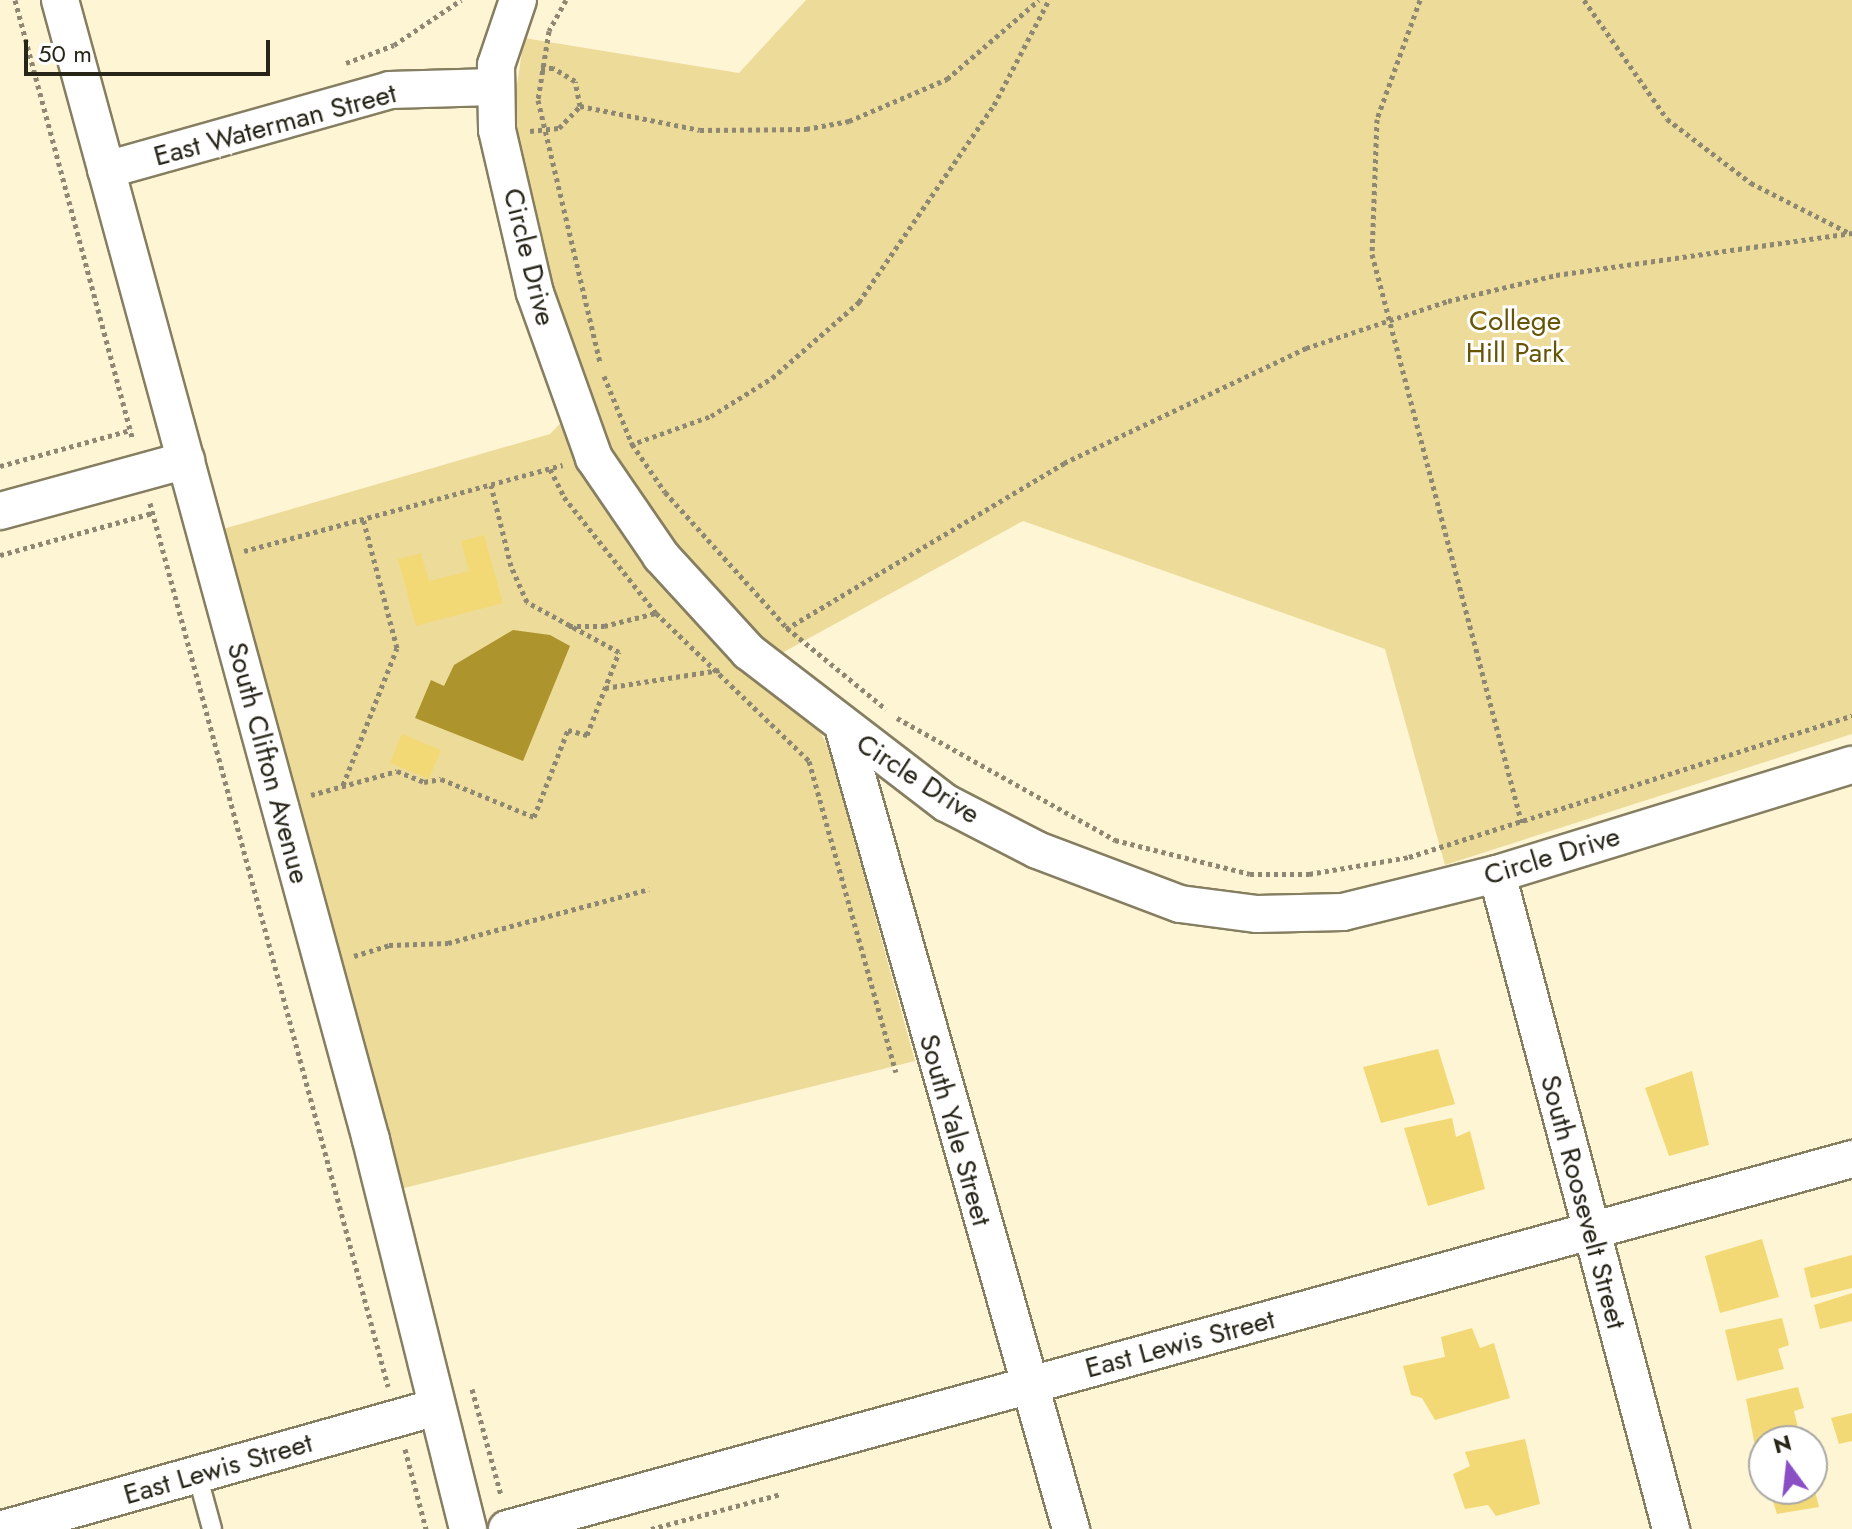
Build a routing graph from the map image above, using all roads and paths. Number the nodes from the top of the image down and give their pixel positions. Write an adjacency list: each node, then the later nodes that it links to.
1 (15, 0): 19 (path)
2 (60, 0): 16 (street, South Clifton Avenue)
3 (461, 0): 10 (path)
4 (518, 0): 12 (street, Circle Drive)
5 (566, 0): 11 (path)
6 (1039, 0): 13 (path)
7 (1049, 0): 20 (path)
8 (1420, 0): 18 (path)
9 (1584, 0): 17 (path)
10 (346, 63)
11 (540, 68): 12 (path); 13 (path); 15 (path)
12 (494, 76): 14 (street, Circle Drive); 16 (street, East Waterman Street)
13 (580, 106): 15 (path)
14 (497, 130): 15 (path); 21 (street, Circle Drive)
15 (543, 132): 20 (path)
16 (106, 170): 22 (street, South Clifton Avenue)
17 (1851, 233): 18 (path)
18 (1388, 320): 34 (path); 43 (path)
19 (131, 430): 23 (path); 25 (path)
20 (632, 444): 21 (path); 34 (path)
21 (594, 458): 24 (path); 35 (street, Circle Drive)
22 (186, 460): 25 (street); 31 (street, South Clifton Avenue)
23 (0, 466)
24 (550, 469): 26 (path); 32 (path)
25 (142, 472): 27 (street); 28 (path)
26 (491, 485): 29 (path); 33 (path)
27 (0, 511)
28 (153, 513): 30 (path); 53 (path)
29 (363, 518): 31 (path); 41 (path)
30 (0, 555)
31 (213, 559): 42 (street, South Clifton Avenue)
32 (656, 613): 33 (path); 36 (path)
33 (564, 626): 37 (path)
34 (787, 628): 35 (path); 43 (path)
35 (749, 652): 36 (path); 39 (street, Circle Drive)
36 (714, 674): 37 (path); 48 (path)
37 (605, 688): 41 (path)
38 (1852, 716): 43 (path)
39 (844, 730): 45 (street, Circle Drive); 51 (street, South Yale Street)
40 (1852, 765): 44 (street, Circle Drive)
41 (343, 785): 42 (path)
42 (279, 804): 52 (street, South Clifton Avenue)
43 (1521, 822): 44 (path)
44 (1532, 863): 45 (street, Circle Drive)
45 (1497, 874): 50 (street, South Roosevelt Street)
46 (649, 889): 47 (path)
47 (353, 956)
48 (896, 1072)
49 (1852, 1159): 50 (street, East Lewis Street)
50 (1591, 1232): 51 (street, East Lewis Street); 63 (street, South Roosevelt Street)
51 (1029, 1385): 60 (street, East Lewis Street); 62 (street, South Yale Street)
52 (433, 1408): 53 (street, East Lewis Street); 59 (street, South Clifton Avenue)
53 (397, 1418): 54 (street, East Lewis Street); 58 (path)
54 (197, 1474): 56 (street, East Lewis Street); 57 (lane)
55 (781, 1494): 61 (path)
56 (3, 1529)
57 (212, 1529)
58 (426, 1529)
59 (468, 1529)
60 (507, 1529)
61 (651, 1529)
62 (1071, 1529)
63 (1671, 1529)

